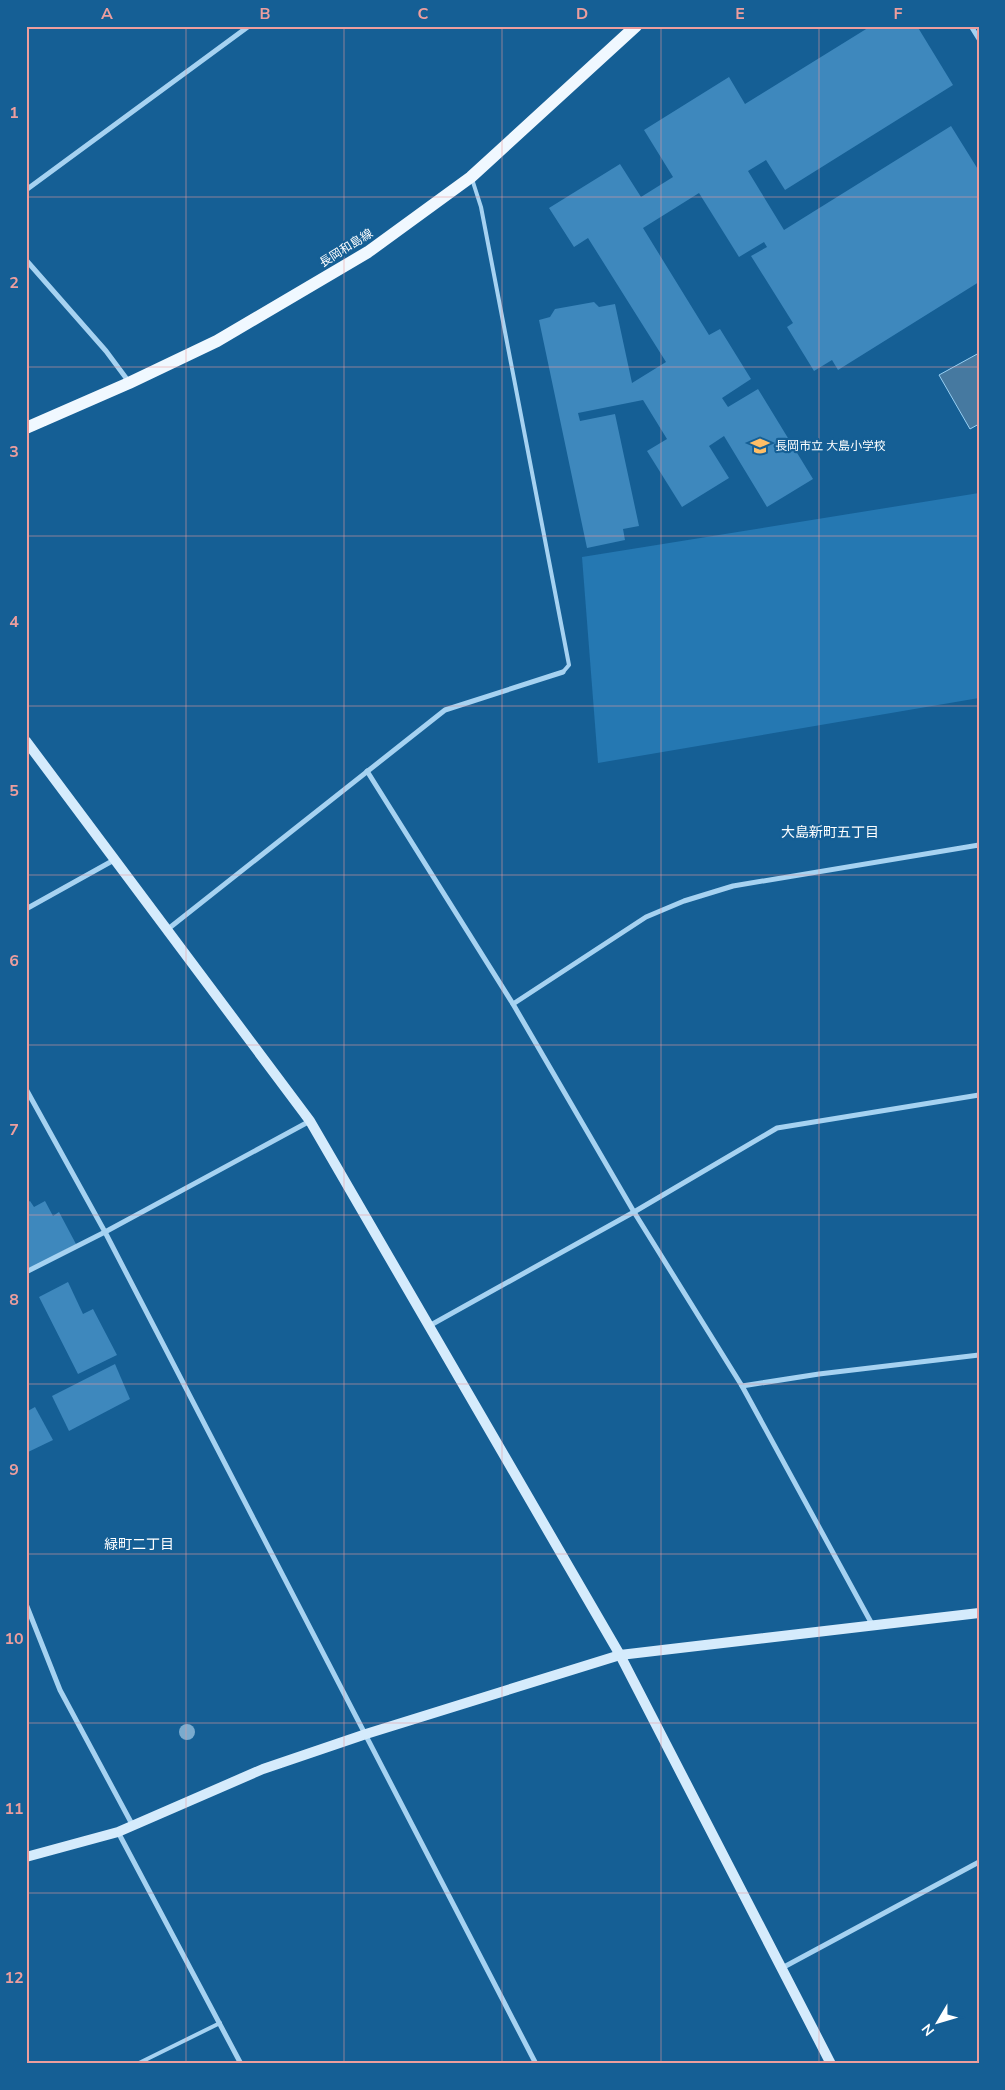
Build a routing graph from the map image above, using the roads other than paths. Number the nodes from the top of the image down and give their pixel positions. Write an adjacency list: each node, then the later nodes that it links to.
1 (249, 26): 6 (street)
2 (971, 26): 4 (street)
3 (633, 27): 5 (main road, 長岡和島線)
4 (979, 39)
5 (471, 177): 8 (main road, 長岡和島線); 10 (lane)
6 (26, 190)
7 (26, 260): 8 (street)
8 (129, 383): 9 (main road, 長岡和島線)
9 (26, 428)
10 (563, 672): 12 (street)
11 (26, 741): 14 (street)
12 (367, 771): 16 (street); 17 (street)
13 (979, 845): 17 (street)
14 (114, 860): 15 (street); 16 (street)
15 (26, 909)
16 (168, 929): 20 (street)
17 (513, 1004): 21 (street)
18 (26, 1089): 22 (street)
19 (979, 1095): 21 (street)
20 (310, 1121): 22 (street); 24 (street)
21 (634, 1212): 24 (street); 26 (street)
22 (105, 1232): 23 (street); 31 (street)
23 (26, 1272)
24 (428, 1326): 30 (street)
25 (979, 1355): 26 (street)
26 (742, 1386): 29 (street)
27 (26, 1604): 32 (street)
28 (979, 1613): 29 (street)
29 (873, 1626): 30 (street)
30 (620, 1656): 31 (street); 36 (street)
31 (366, 1734): 32 (street); 40 (street)
32 (133, 1826): 33 (street)
33 (118, 1832): 34 (street); 37 (street)
34 (26, 1857)
35 (979, 1862): 36 (street)
36 (782, 1968): 41 (street)
37 (220, 2023): 38 (lane); 39 (street)
38 (137, 2064)
39 (241, 2064)
40 (536, 2064)
41 (830, 2064)

